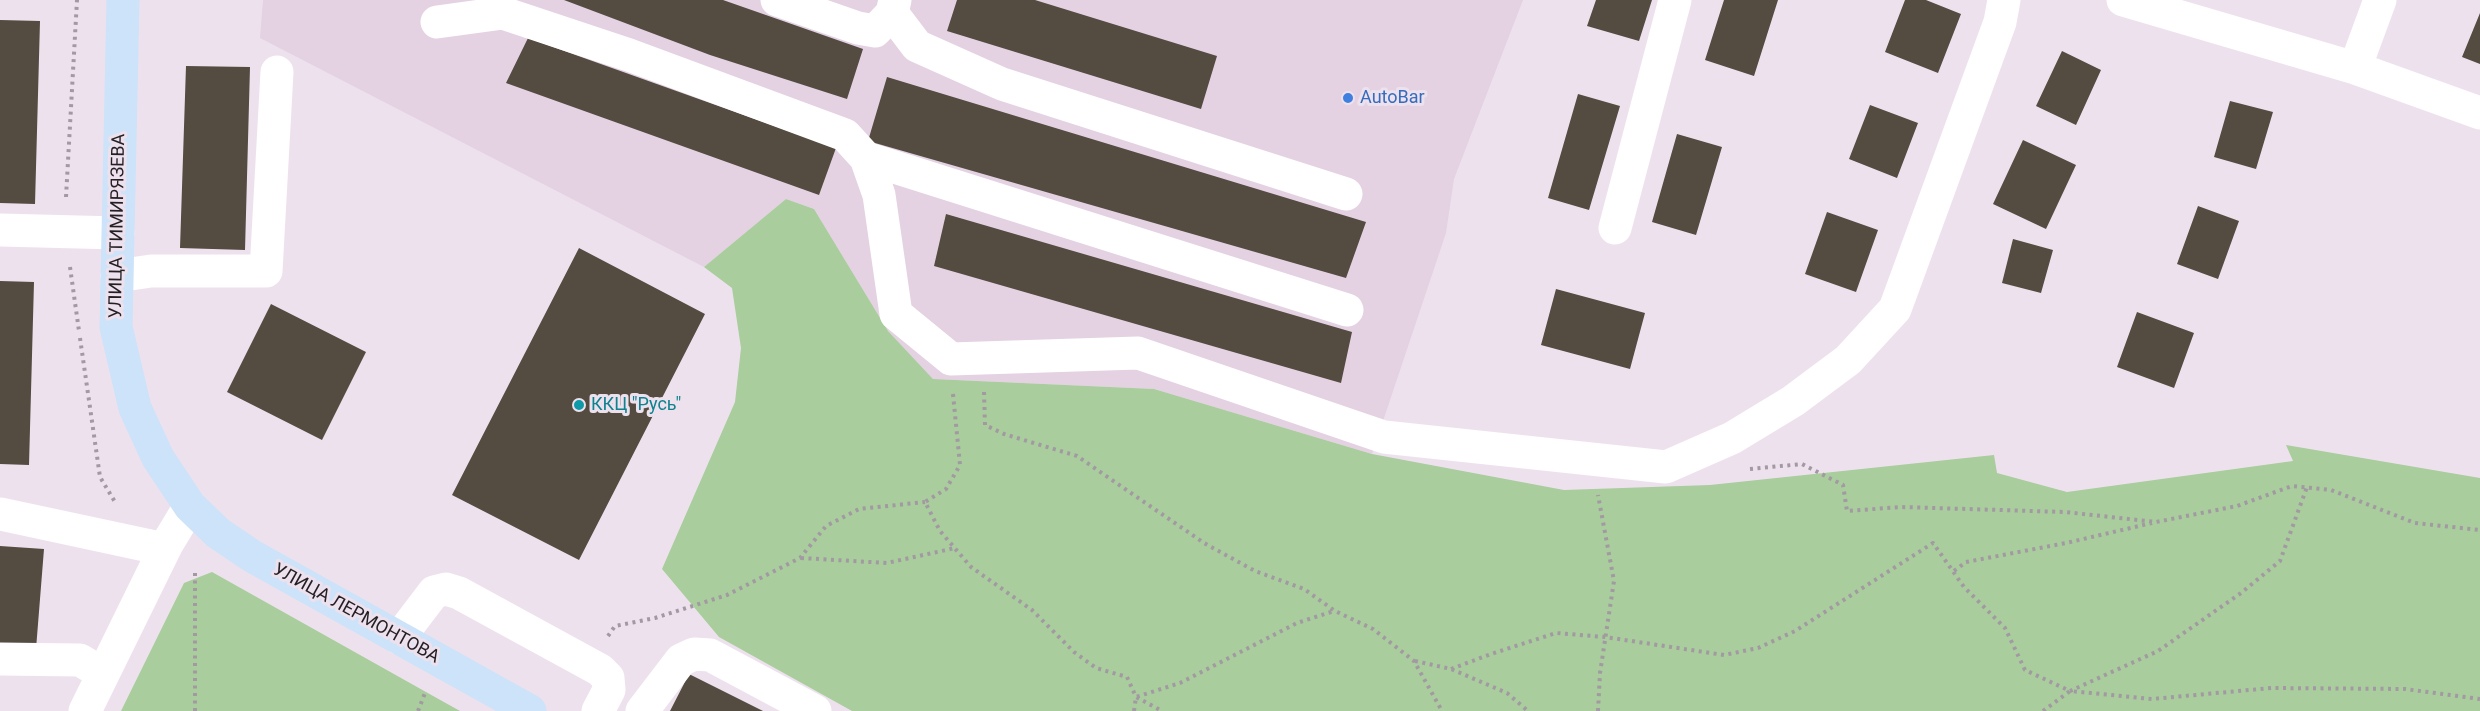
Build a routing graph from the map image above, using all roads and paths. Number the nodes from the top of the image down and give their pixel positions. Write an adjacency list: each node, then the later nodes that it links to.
1 (123, 0): 16 (main road, УЛИЦА ТИМИРЯЗЕВА)
2 (777, 0): 7 (street)
3 (1675, 0): 14 (street)
4 (2004, 0): 20 (street)
5 (2123, 0): 9 (street)
6 (2380, 0): 9 (street)
7 (893, 6): 13 (street)
8 (437, 22): 12 (street)
9 (2355, 68): 11 (street)
10 (277, 72): 17 (street)
11 (2480, 112)
12 (866, 158): 18 (street); 19 (street)
13 (1346, 194)
14 (1615, 228)
15 (0, 230): 16 (street)
16 (118, 234): 17 (main road, УЛИЦА ТИМИРЯЗЕВА)
17 (117, 276): 24 (main road, УЛИЦА ТИМИРЯЗЕВА)
18 (1347, 310)
19 (967, 358): 21 (street); 23 (path); 33 (path)
20 (1717, 445): 21 (street); 26 (path)
21 (1592, 459): 34 (path)
22 (2307, 487): 26 (path); 27 (path); 41 (path)
23 (925, 502): 29 (path); 30 (path)
24 (190, 506): 28 (street); 35 (main road, УЛИЦА ЛЕРМОНТОВА)
25 (0, 514): 28 (street)
26 (2156, 522): 32 (path)
27 (2480, 530)
28 (164, 549): 40 (street)
29 (955, 549): 30 (path); 42 (path)
30 (800, 558): 38 (path)
31 (195, 562): 45 (path)
32 (1953, 571): 34 (path); 41 (path)
33 (1335, 611): 37 (path); 42 (path)
34 (1605, 637): 39 (path); 54 (path)
35 (399, 638): 38 (street); 46 (main road, УЛИЦА ЛЕРМОНТОВА)
36 (0, 659): 40 (street)
37 (1414, 661): 39 (path); 52 (path)
38 (588, 664): 47 (street)
39 (1451, 669): 53 (path)
40 (103, 674): 44 (street)
41 (2070, 691): 43 (path); 55 (path)
42 (1136, 697): 50 (path); 51 (path)
43 (2480, 699)
44 (85, 711)
45 (195, 711)
46 (530, 711)
47 (598, 711)
48 (642, 711): 49 (street)
49 (815, 711)
50 (1134, 711)
51 (1162, 711)
52 (1442, 711)
53 (1528, 711)
54 (1598, 711)
55 (2043, 711)

